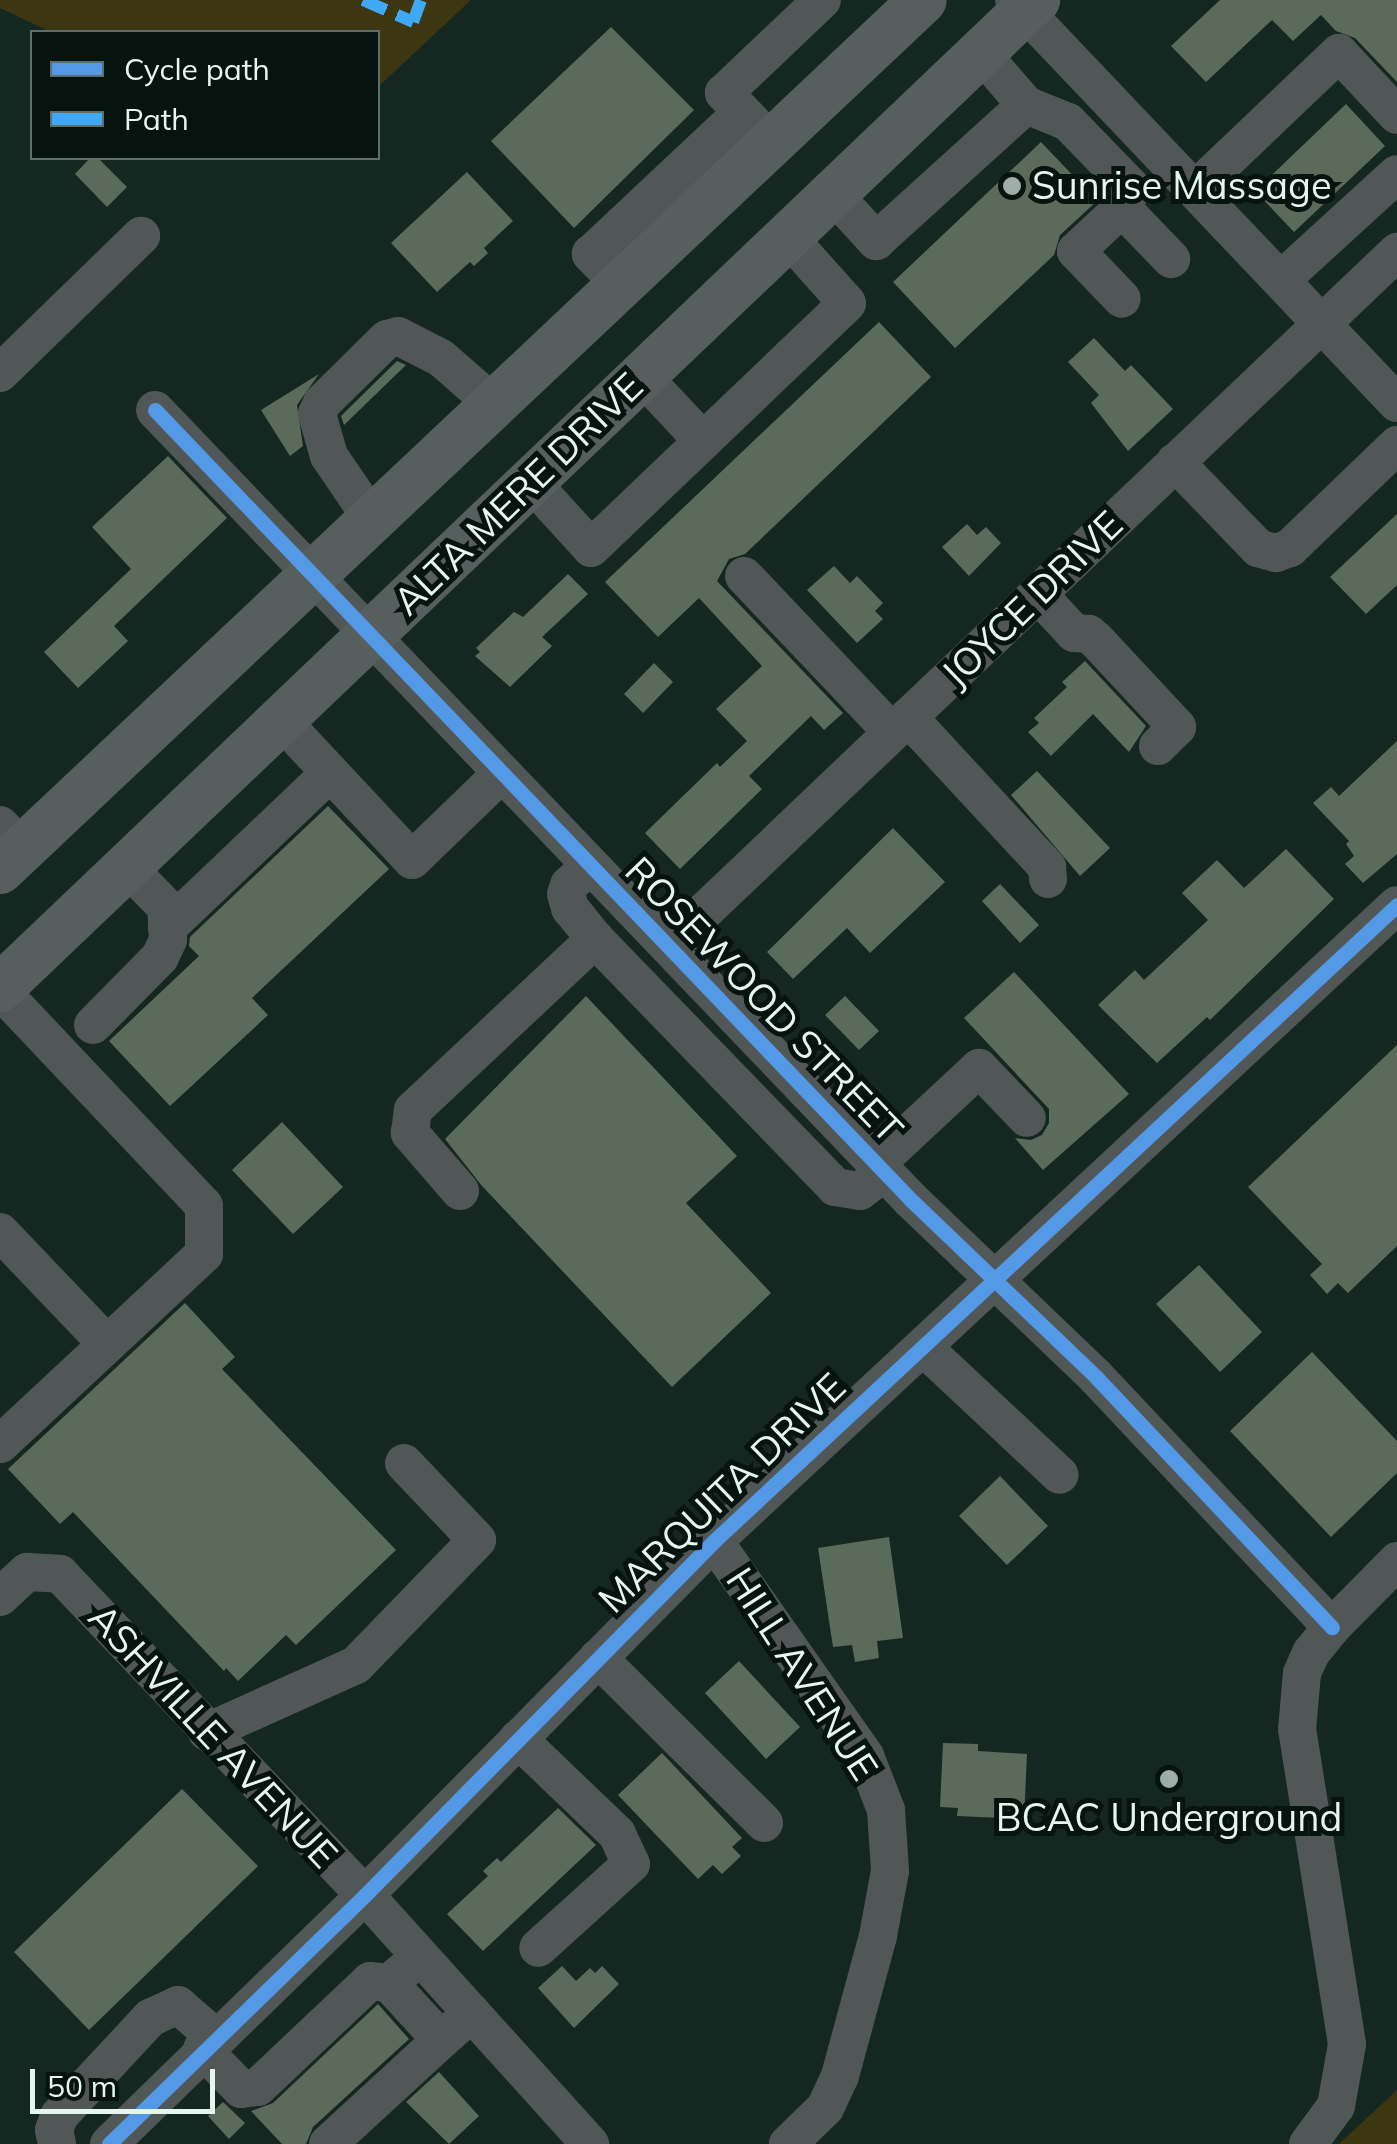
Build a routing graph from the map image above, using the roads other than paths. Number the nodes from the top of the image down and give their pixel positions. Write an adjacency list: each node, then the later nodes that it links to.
1 (822, 0): 7 (street)
2 (915, 2): 7 (main road, ALTA MERE DRIVE)
3 (1025, 4): 4 (main road, ALTA MERE DRIVE); 9 (street)
4 (980, 53): 5 (street); 10 (main road, ALTA MERE DRIVE)
5 (1026, 105): 10 (street); 11 (street)
6 (1397, 114): 9 (street)
7 (756, 128): 22 (main road, ALTA MERE DRIVE)
8 (1397, 174): 16 (street)
9 (1195, 190): 16 (street)
10 (834, 194): 13 (main road, ALTA MERE DRIVE)
11 (1122, 208): 15 (street); 17 (street)
12 (141, 236): 19 (street)
13 (788, 237): 20 (main road, ALTA MERE DRIVE); 24 (street)
14 (1397, 252): 18 (street, JOYCE DRIVE)
15 (1171, 258)
16 (1281, 280): 18 (street)
17 (1122, 299)
18 (1322, 323): 21 (street); 26 (street, JOYCE DRIVE)
19 (0, 373)
20 (642, 376): 24 (street); 27 (main road, ALTA MERE DRIVE)
21 (1397, 404)
22 (496, 406): 28 (main road, ALTA MERE DRIVE); 28 (street)
23 (155, 410): 30 (street, ROSEWOOD STREET)
24 (703, 441): 27 (street)
25 (1397, 445): 26 (street)
26 (1175, 462): 31 (street, JOYCE DRIVE)
27 (531, 482): 32 (main road, ALTA MERE DRIVE)
28 (374, 522): 30 (main road, ALTA MERE DRIVE)
29 (744, 576): 34 (street)
30 (315, 578): 32 (street, ROSEWOOD STREET); 38 (main road, ALTA MERE DRIVE)
31 (1038, 594): 34 (street, JOYCE DRIVE); 35 (street)
32 (370, 635): 33 (main road, ALTA MERE DRIVE); 37 (street, ROSEWOOD STREET)
33 (282, 721): 36 (street); 40 (main road, ALTA MERE DRIVE)
34 (900, 725): 41 (street); 45 (street, JOYCE DRIVE)
35 (1158, 746)
36 (330, 773): 37 (street); 43 (street)
37 (502, 773): 39 (street, ROSEWOOD STREET)
38 (8, 848)
39 (590, 864): 44 (street); 45 (street, ROSEWOOD STREET)
40 (128, 868): 43 (street); 46 (main road, ALTA MERE DRIVE)
41 (1048, 880)
42 (1397, 905): 52 (street, MARQUITA DRIVE)
43 (167, 928): 47 (street)
44 (595, 938): 49 (street); 50 (street)
45 (668, 946): 49 (street, ROSEWOOD STREET)
46 (0, 989): 53 (street)
47 (92, 1024)
48 (1028, 1118): 49 (street)
49 (880, 1168): 52 (street, ROSEWOOD STREET)
50 (460, 1191)
51 (0, 1232): 53 (street)
52 (995, 1280): 54 (street, MARQUITA DRIVE); 61 (street, ROSEWOOD STREET)
53 (107, 1344): 55 (street)
54 (923, 1347): 57 (street); 58 (street, MARQUITA DRIVE)
55 (0, 1444)
56 (404, 1463): 63 (street)
57 (1060, 1475)
58 (714, 1541): 62 (street, MARQUITA DRIVE); 77 (street, HILL AVENUE)
59 (1397, 1561): 61 (street)
60 (14, 1585): 63 (street, ASHVILLE AVENUE)
61 (1332, 1627): 78 (street)
62 (598, 1658): 64 (street, MARQUITA DRIVE); 65 (street)
63 (207, 1732): 66 (street, ASHVILLE AVENUE)
64 (518, 1739): 66 (street, MARQUITA DRIVE); 67 (street)
65 (764, 1823)
66 (365, 1894): 68 (street, ASHVILLE AVENUE); 72 (street, MARQUITA DRIVE)
67 (538, 1948)
68 (420, 1956): 69 (street); 70 (street, ASHVILLE AVENUE)
69 (389, 1984): 71 (street); 72 (street)
70 (472, 2013): 71 (street); 76 (street, ASHVILLE AVENUE)
71 (442, 2040): 75 (street)
72 (209, 2043): 73 (street); 74 (street, MARQUITA DRIVE)
73 (57, 2144)
74 (109, 2144)
75 (328, 2144)
76 (590, 2144)
77 (788, 2144)
78 (1308, 2144)

